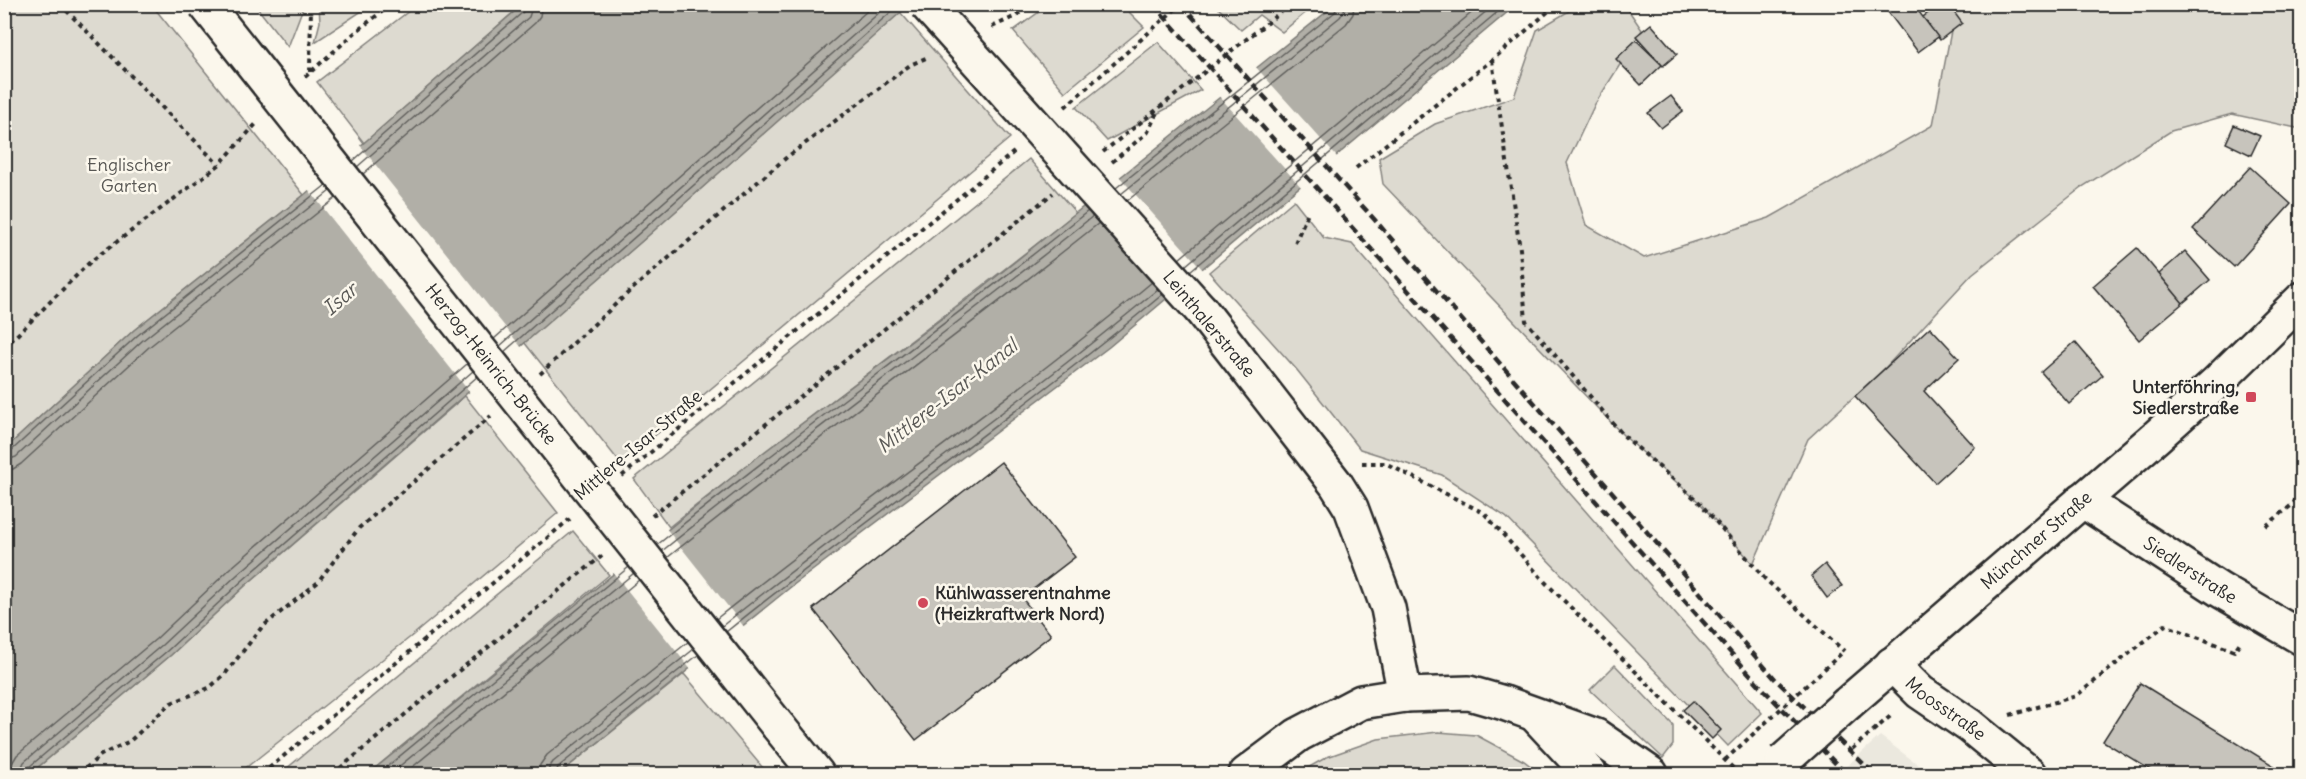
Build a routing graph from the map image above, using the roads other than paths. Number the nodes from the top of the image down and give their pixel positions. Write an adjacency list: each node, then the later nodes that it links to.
1 (206, 4): 11 (main road, Herzog-Heinrich-Brücke, bridge)
2 (926, 4): 7 (main road, Leinthalerstraße, bridge)
3 (2301, 299): 4 (main road, Münchner Straße)
4 (2082, 500): 5 (main road, Siedlerstraße); 6 (main road, Münchner Straße)
5 (2301, 638)
6 (1892, 664): 9 (main road, Münchner Straße, bridge); 14 (main road, Moosstraße)
7 (1405, 695): 8 (main road); 12 (main road)
8 (1536, 716): 10 (main road); 13 (main road)
9 (1775, 768)
10 (1579, 769)
11 (817, 773)
12 (1246, 774)
13 (1651, 774)
14 (2029, 774)

